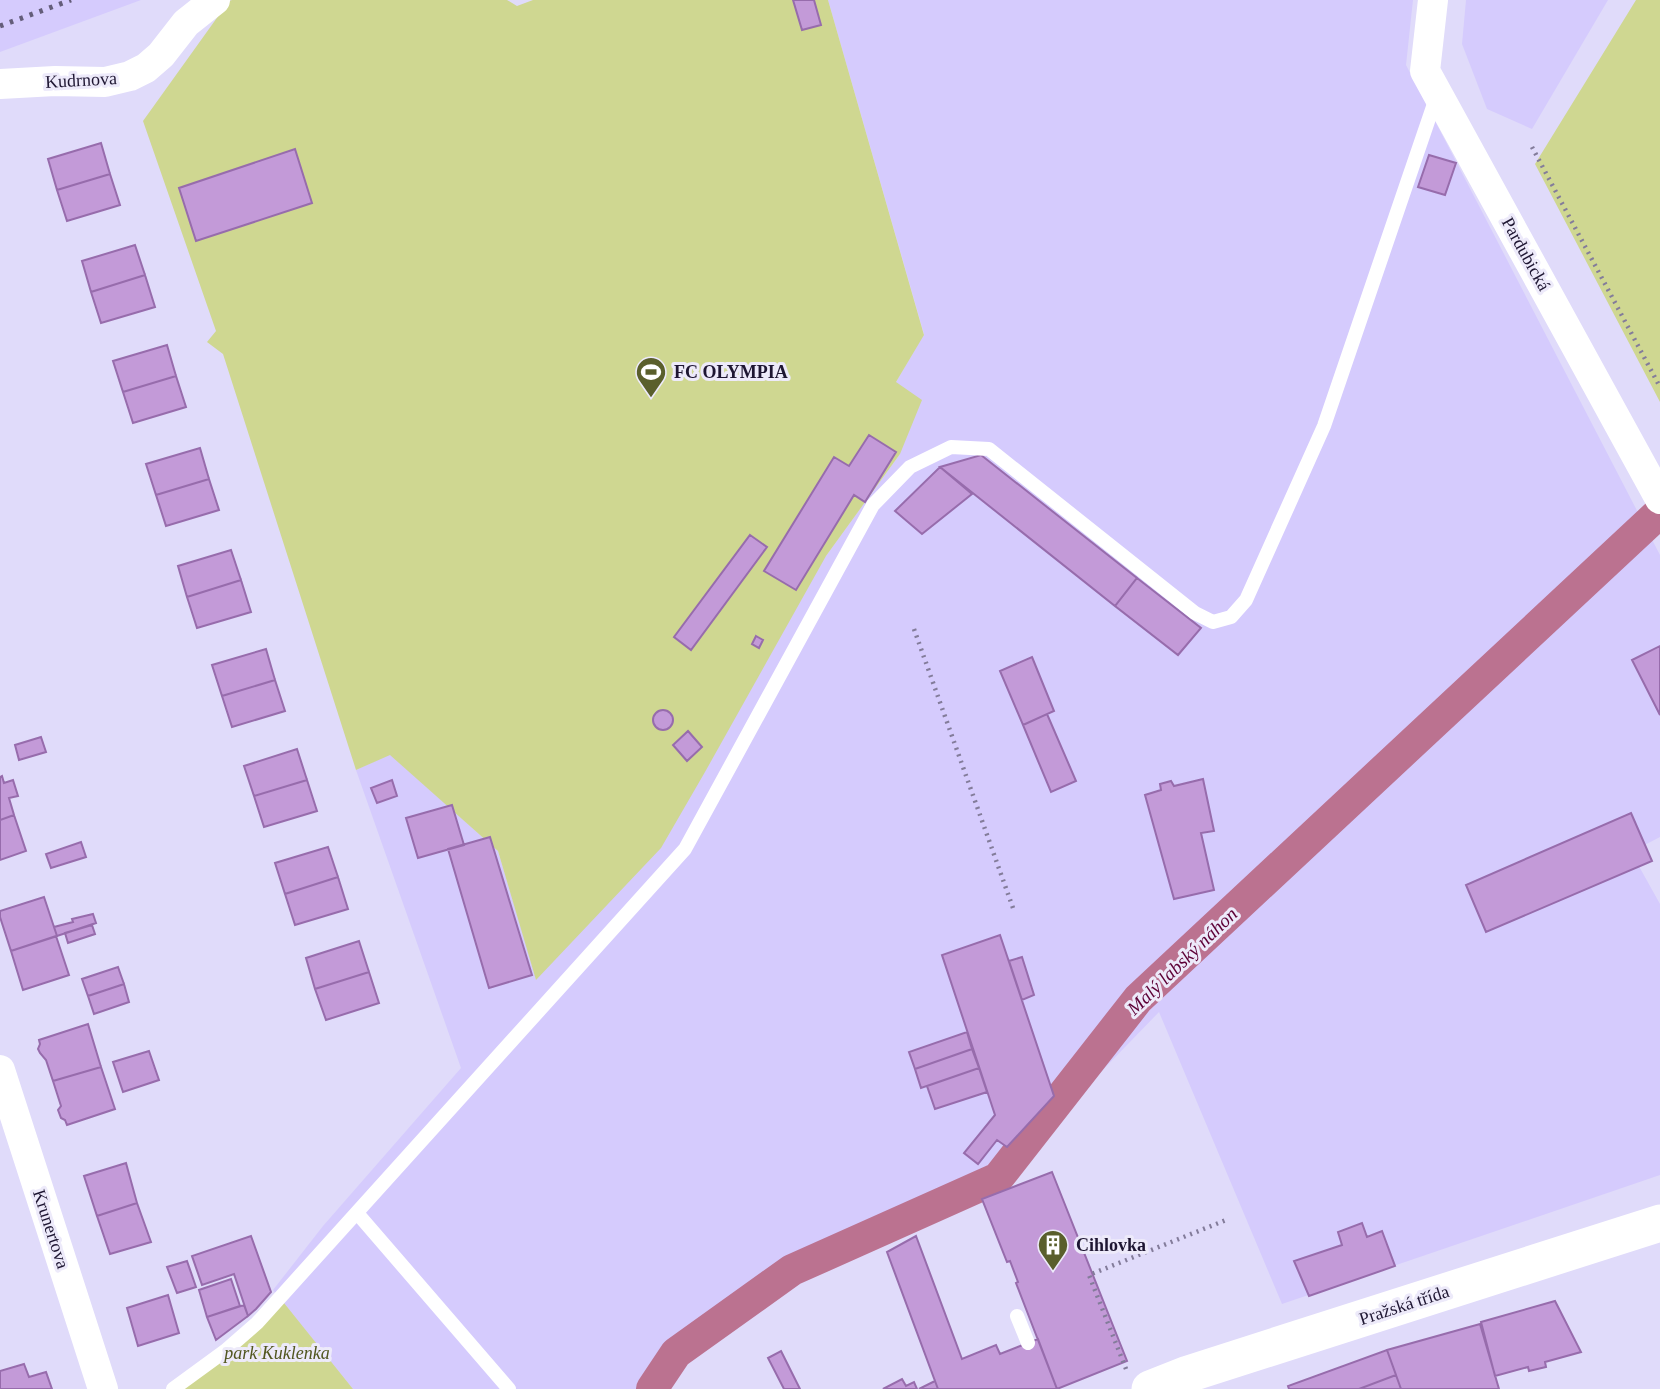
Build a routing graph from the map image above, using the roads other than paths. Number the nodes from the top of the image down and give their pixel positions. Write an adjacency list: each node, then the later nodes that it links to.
1 (215, 0): 3 (street, Kudrnova)
2 (1433, 0): 4 (street, Pardubická)
3 (0, 84)
4 (1438, 93): 5 (street, Pardubická); 7 (lane)
5 (1656, 492)
6 (0, 1070): 12 (street, Krunertova)
7 (357, 1213): 13 (lane); 14 (lane)
8 (1660, 1223): 11 (street, Pražská třída)
9 (1017, 1317): 10 (lane)
10 (1028, 1343)
11 (1138, 1380)
12 (103, 1389)
13 (173, 1389)
14 (509, 1389)

